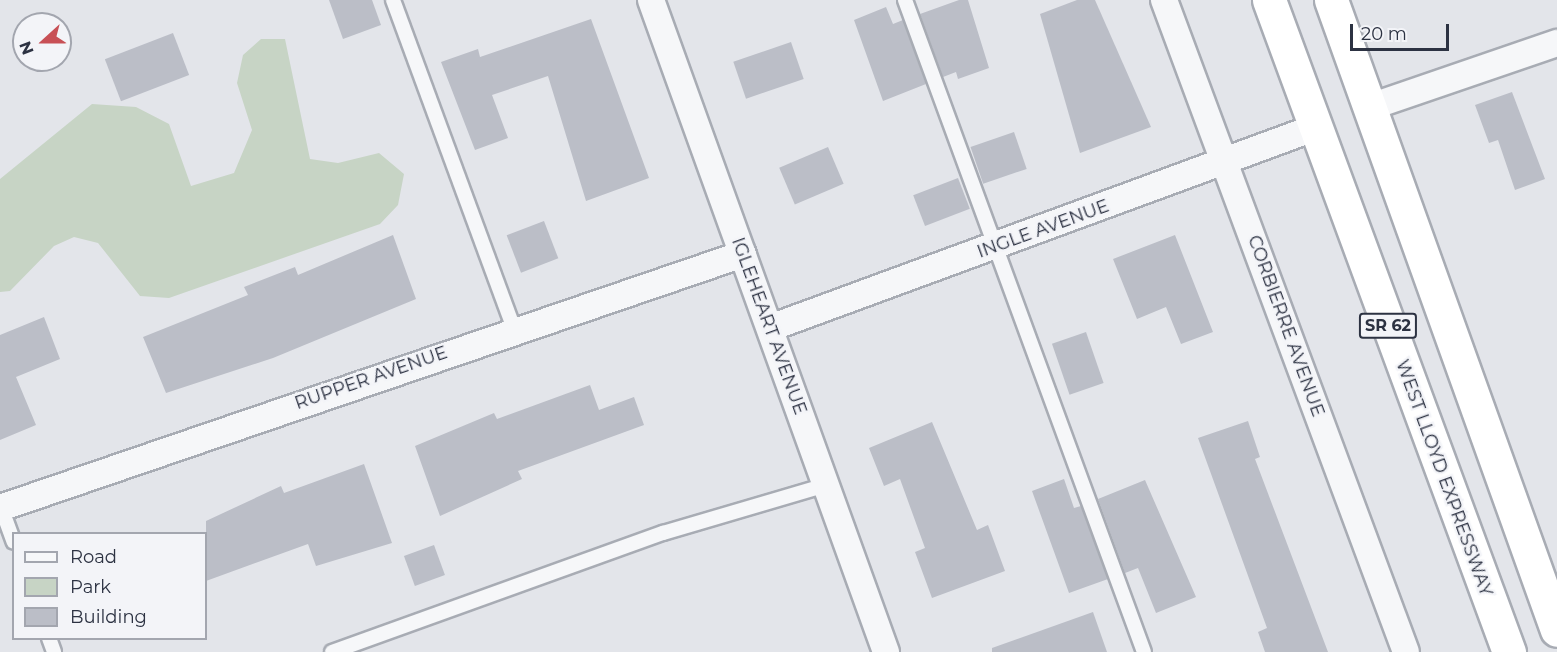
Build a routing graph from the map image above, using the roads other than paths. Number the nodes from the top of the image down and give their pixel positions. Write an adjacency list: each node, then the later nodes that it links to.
1 (393, 0): 14 (lane)
2 (651, 0): 12 (street, IGLEHEART AVENUE)
3 (904, 0): 11 (lane)
4 (1164, 0): 10 (street, CORBIERRE AVENUE)
5 (1269, 0): 9 (highway, WEST LLOYD EXPRESSWAY / SR 62)
6 (1331, 0): 8 (highway, SR 62)
7 (1557, 43): 8 (street)
8 (1370, 107): 18 (highway, SR 62)
9 (1314, 128): 10 (street, INGLE AVENUE); 23 (highway, WEST LLOYD EXPRESSWAY / SR 62)
10 (1224, 160): 11 (street, INGLE AVENUE); 22 (street, CORBIERRE AVENUE)
11 (995, 247): 13 (street, INGLE AVENUE); 21 (lane)
12 (743, 254): 13 (street, IGLEHEART AVENUE); 14 (street, RUPPER AVENUE)
13 (770, 328): 15 (street, IGLEHEART AVENUE)
14 (514, 329): 16 (street, RUPPER AVENUE)
15 (826, 485): 19 (lane); 20 (street, IGLEHEART AVENUE)
16 (0, 507): 17 (lane)
17 (12, 537)
18 (1557, 630)
19 (332, 652)
20 (886, 652)
21 (1144, 652)
22 (1406, 652)
23 (1509, 652)

